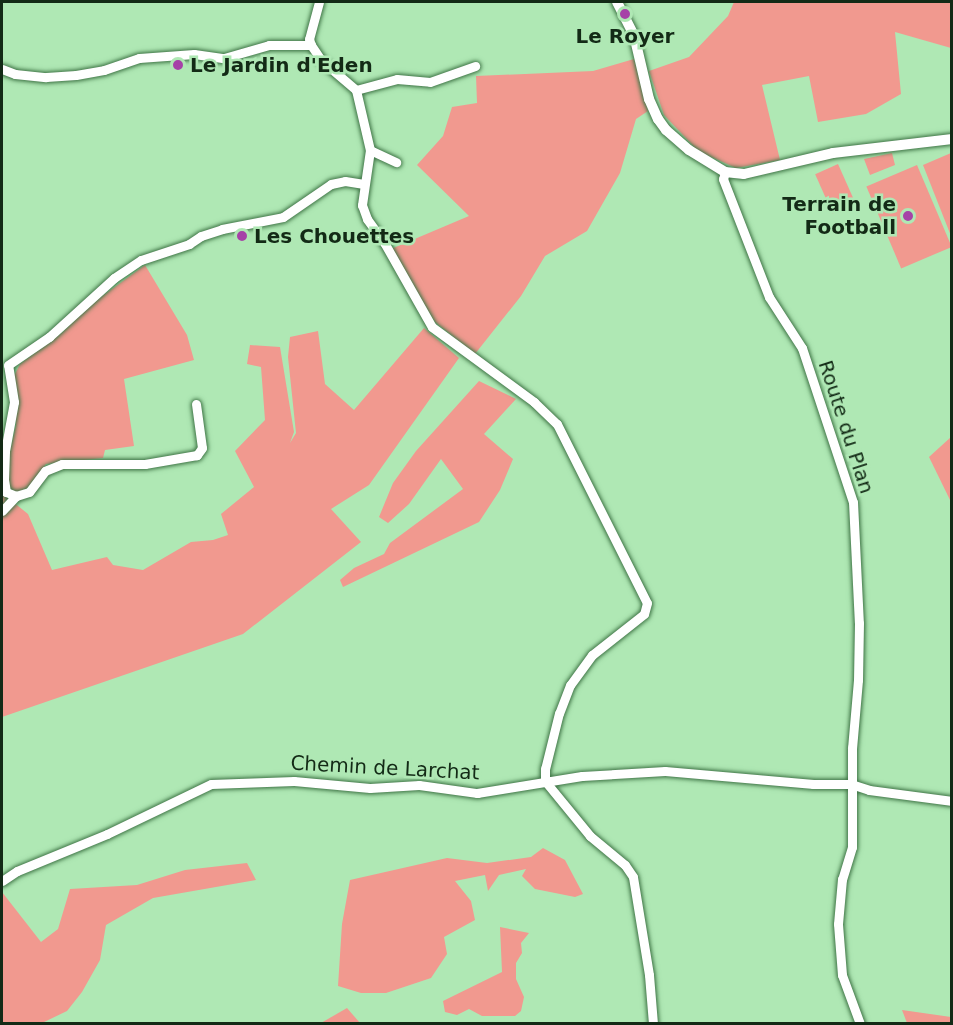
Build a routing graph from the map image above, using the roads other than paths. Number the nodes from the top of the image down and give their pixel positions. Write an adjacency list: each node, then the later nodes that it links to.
1 (319, 2): 3 (street)
2 (617, 2): 10 (main road)
3 (311, 45): 5 (street); 6 (street)
4 (476, 66): 6 (street)
5 (2, 69)
6 (356, 90): 8 (street)
7 (951, 139): 10 (main road)
8 (370, 150): 9 (street); 11 (street)
9 (396, 162)
10 (725, 171): 16 (street, Route du Plan)
11 (364, 184): 13 (street); 15 (street)
12 (196, 404): 13 (street)
13 (16, 496): 14 (street)
14 (2, 511)
15 (545, 781): 16 (street, Chemin de Larchat); 18 (street, Chemin de Larchat); 19 (street)
16 (851, 784): 17 (street, Chemin de Larchat); 20 (street, Route du Plan)
17 (951, 801)
18 (2, 881)
19 (653, 1023)
20 (860, 1023)

